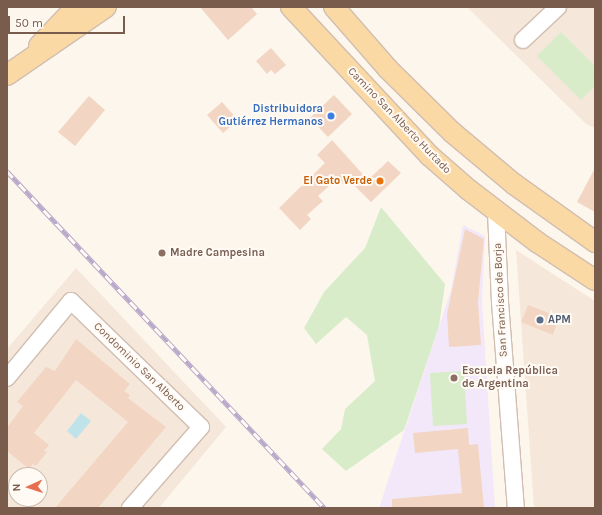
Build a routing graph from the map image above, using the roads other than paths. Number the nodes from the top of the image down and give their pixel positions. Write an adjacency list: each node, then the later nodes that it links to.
1 (76, 7): 7 (main road)
2 (106, 7): 7 (main road)
3 (291, 7): 9 (main road, Camino San Alberto Hurtado)
4 (334, 7): 10 (main road)
5 (558, 7): 6 (street)
6 (523, 40)
7 (29, 58): 8 (main road)
8 (7, 75)
9 (496, 211): 11 (main road, Camino San Alberto Hurtado); 14 (street, San Francisco de Borja)
10 (595, 242)
11 (595, 280)
12 (7, 378): 13 (street, Condominio San Alberto)
13 (130, 508)
14 (516, 508)

